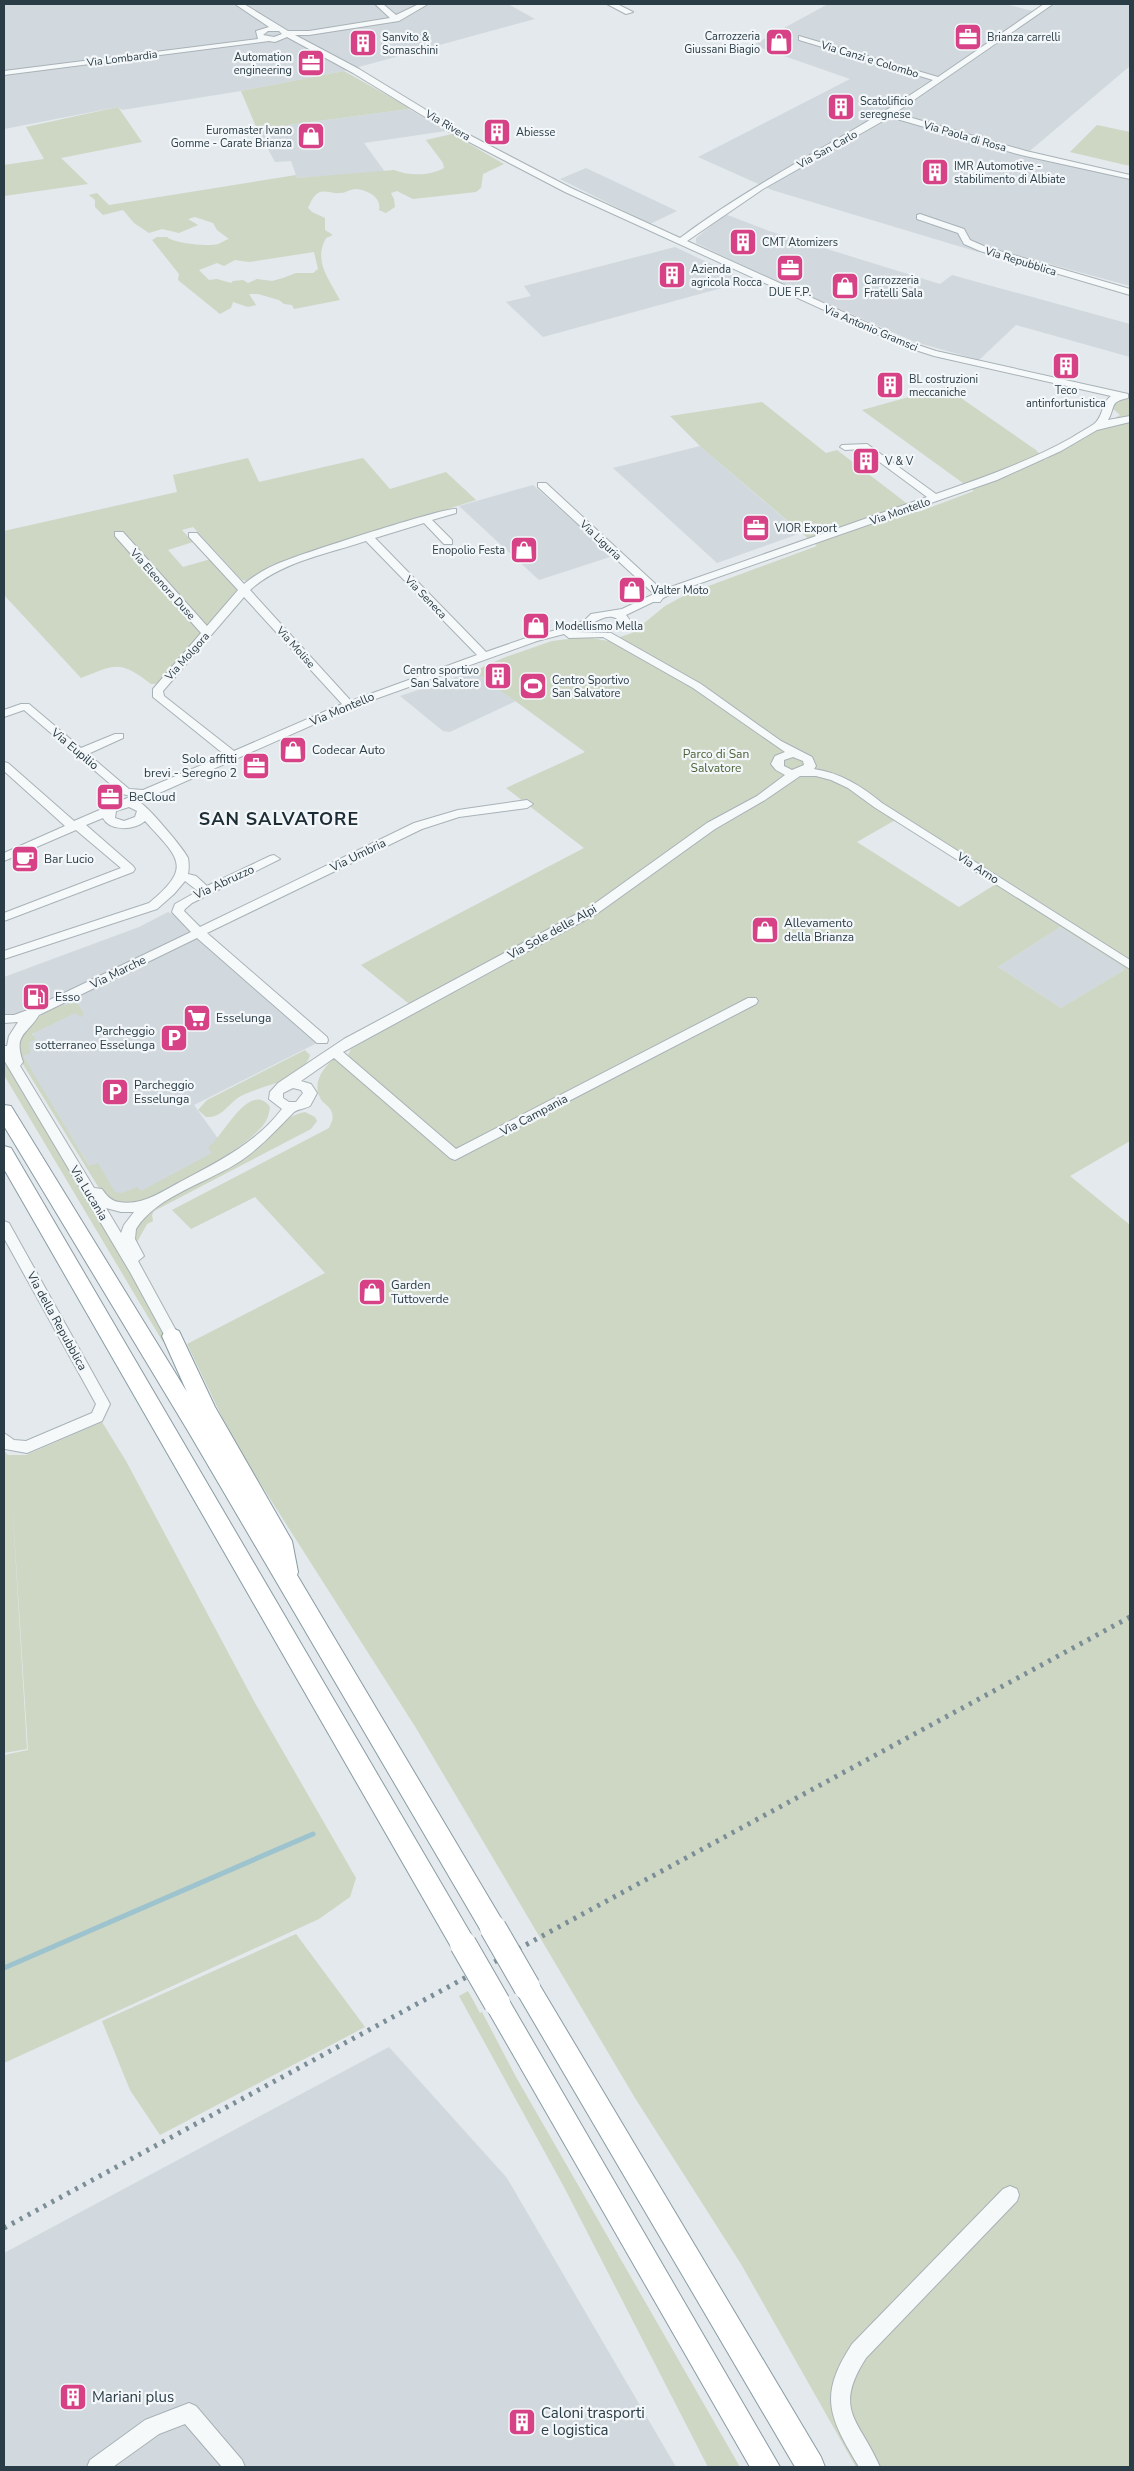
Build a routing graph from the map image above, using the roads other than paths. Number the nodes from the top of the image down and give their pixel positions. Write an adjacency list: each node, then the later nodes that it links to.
1 (239, 4): 8 (street)
2 (379, 4): 7 (street)
3 (424, 4): 7 (street)
4 (611, 4): 6 (street)
5 (1048, 4): 19 (street, Via San Carlo)
6 (629, 12)
7 (396, 19): 11 (street)
8 (266, 21): 9 (street); 10 (street)
9 (278, 29): 10 (street); 12 (street, Via Rivera)
10 (261, 32): 15 (street); 17 (street, Via Lombardia)
11 (309, 33): 12 (street); 16 (street)
12 (287, 34): 14 (street); 16 (street, Via Rivera)
13 (802, 38): 19 (street, Via Canzi e Colombo)
14 (280, 39): 15 (street, Via Lombardia); 16 (street, Via Rivera)
15 (266, 40): 17 (street, Via Lombardia)
16 (300, 41): 23 (street, Via Rivera)
17 (240, 43): 18 (street, Via Lombardia)
18 (4, 74)
19 (938, 79): 20 (street, Via San Carlo)
20 (889, 114): 21 (street, Via Paola di Rosa); 23 (street, Via San Carlo)
21 (1130, 176)
22 (920, 217): 24 (street, Via Repubblica)
23 (680, 242): 25 (street, Via Antonio Gramsci)
24 (1130, 292)
25 (1121, 398): 26 (street); 27 (street, Via Montello)
26 (1130, 419): 27 (street, Via Montello)
27 (1094, 428): 30 (street, Via Montello)
28 (845, 447): 30 (street)
29 (542, 485): 39 (street, Via Liguria)
30 (936, 499): 37 (street, Via Montello)
31 (452, 511): 32 (street, Via Molgora)
32 (425, 519): 35 (street, Via Molgora); 36 (street)
33 (119, 534): 43 (street, Via Eleonora Duse)
34 (193, 535): 38 (street)
35 (368, 537): 38 (street, Via Molgora); 46 (street, Via Seneca)
36 (448, 542)
37 (701, 580): 39 (street, Via Montello); 42 (street, Via Montello)
38 (244, 590): 43 (street, Via Molgora); 48 (street, Via Molise)
39 (660, 594): 40 (street, Via Montello); 42 (street, Via Montello)
40 (612, 613): 41 (street, Via Montello); 42 (street, Via Arno)
41 (589, 622): 44 (street); 45 (street, Via Montello)
42 (628, 623): 44 (street, Via Montello); 47 (street, Via Arno)
43 (207, 633): 53 (street, Via Molgora)
44 (604, 634): 45 (street, Via Montello); 47 (street, Via Arno)
45 (534, 639): 46 (street, Via Montello)
46 (484, 656): 48 (street, Via Montello)
47 (654, 659): 50 (street, Via Arno)
48 (349, 705): 53 (street, Via Montello)
49 (4, 714): 52 (street, Via Eupilio)
50 (765, 735): 54 (street, Via Arno); 55 (street, Via Arno)
51 (118, 736): 52 (street)
52 (80, 753): 60 (street, Via Eupilio)
53 (234, 756): 59 (street, Via Montello)
54 (803, 757): 55 (street); 57 (street); 58 (street, Via Arno)
55 (778, 764): 57 (street, Via Arno); 61 (street)
56 (4, 765): 65 (street)
57 (800, 772): 58 (street, Via Arno); 61 (street)
58 (826, 773): 75 (street, Via Arno)
59 (149, 792): 60 (street, Via Montello); 63 (street)
60 (127, 798): 63 (street); 64 (street)
61 (760, 798): 81 (street, Via Sole delle Alpi)
62 (527, 804): 73 (street, Via Umbria)
63 (143, 811): 66 (street); 67 (street)
64 (110, 816): 65 (street); 66 (street)
65 (78, 824): 68 (street); 72 (street)
66 (131, 824): 67 (street)
67 (160, 830): 70 (street)
68 (4, 857)
69 (274, 859): 71 (street, Via Abruzzo)
70 (182, 876): 71 (street); 74 (street)
71 (205, 891): 73 (street, Via Abruzzo)
72 (4, 917)
73 (198, 932): 77 (street, Via Marche); 79 (street)
74 (4, 955)
75 (1130, 965)
76 (752, 1001): 81 (street, Via Campania)
77 (37, 1011): 78 (street, Via Marche); 86 (street, Via Marche)
78 (4, 1020)
79 (322, 1040)
80 (4, 1050): 86 (street, Via Lucania)
81 (335, 1052): 82 (street, Via Sole delle Alpi); 83 (street, Via Sole delle Alpi)
82 (288, 1084): 83 (street); 84 (street, Via Sole delle Alpi)
83 (310, 1093): 84 (street, Via Sole delle Alpi)
84 (284, 1104): 88 (street, Via Sole delle Alpi)
85 (4, 1111): 92 (highway)
86 (41, 1112): 88 (street); 90 (street, Via Lucania)
87 (4, 1153): 96 (highway, bridge)
88 (154, 1202): 90 (street)
89 (4, 1226): 91 (street, Via della Repubblica)
90 (172, 1336): 92 (highway)
91 (7, 1442)
92 (294, 1593): 97 (highway, bridge)
93 (1010, 2195): 98 (street)
94 (96, 2467): 95 (street)
95 (235, 2467)
96 (766, 2467)
97 (811, 2467)
98 (870, 2467)

